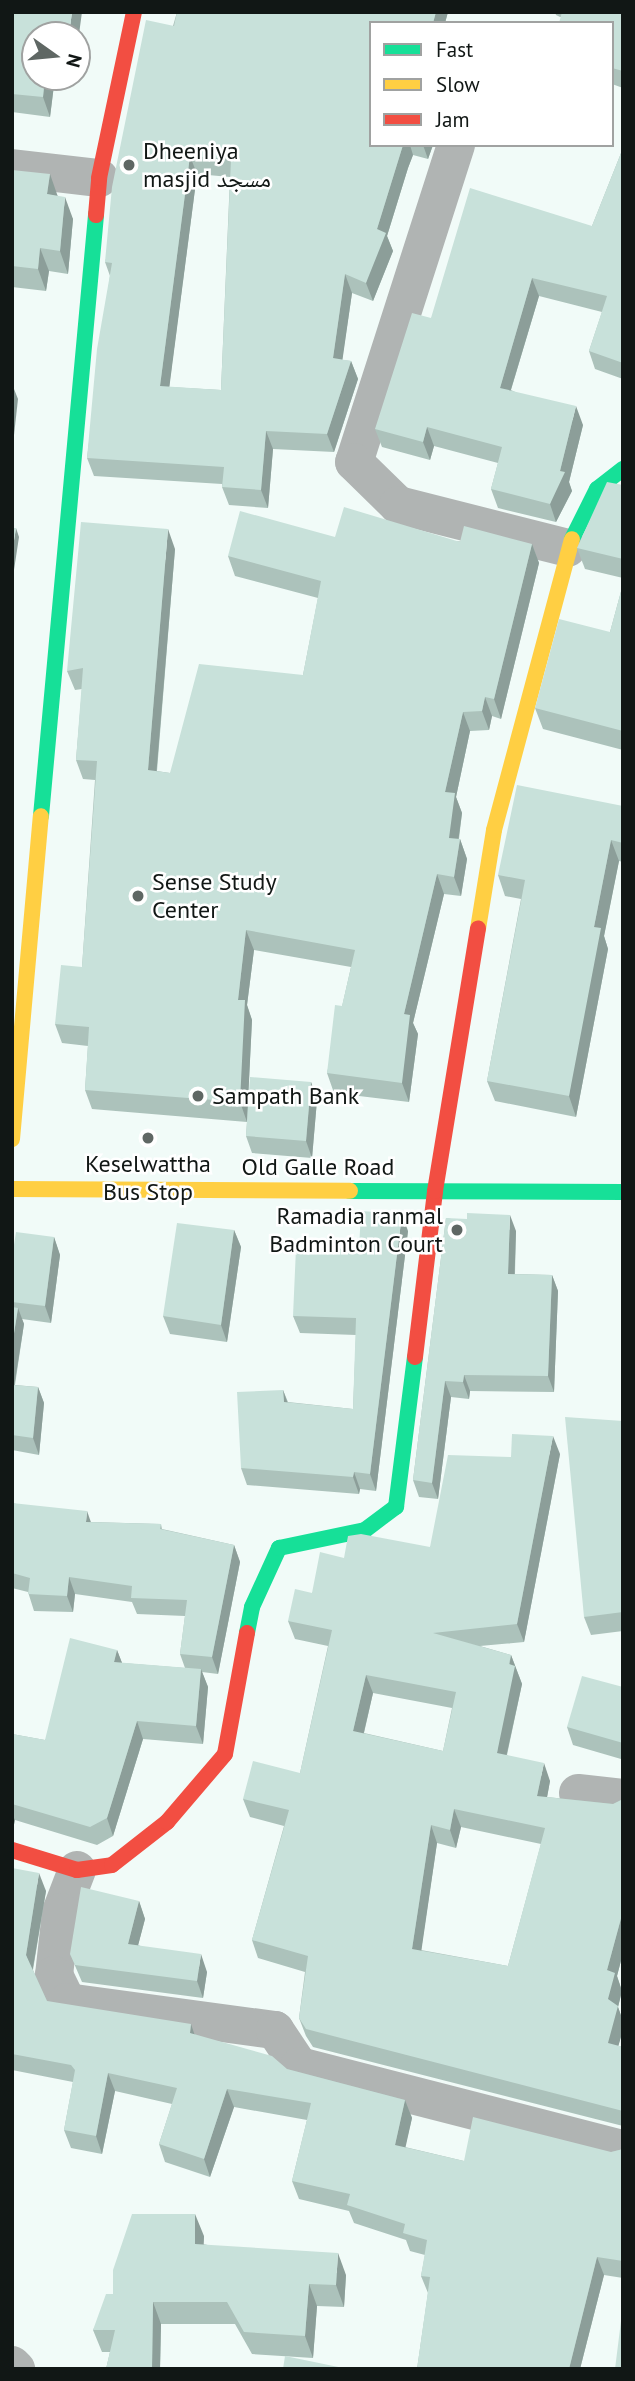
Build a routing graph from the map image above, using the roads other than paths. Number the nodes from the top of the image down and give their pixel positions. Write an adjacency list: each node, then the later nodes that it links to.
1 (134, 12): 4 (main road)
2 (455, 147): 6 (street)
3 (12, 168): 4 (street)
4 (99, 178): 7 (main road)
5 (623, 469): 6 (main road)
6 (568, 548): 9 (main road)
7 (12, 1139)
8 (12, 1189): 9 (main road, Old Galle Road)
9 (435, 1191): 10 (main road, Old Galle Road); 14 (main road)
10 (623, 1192)
11 (578, 1793): 12 (street)
12 (623, 1798)
13 (12, 1850): 14 (main road)
14 (77, 1870): 15 (street)
15 (623, 2149)

